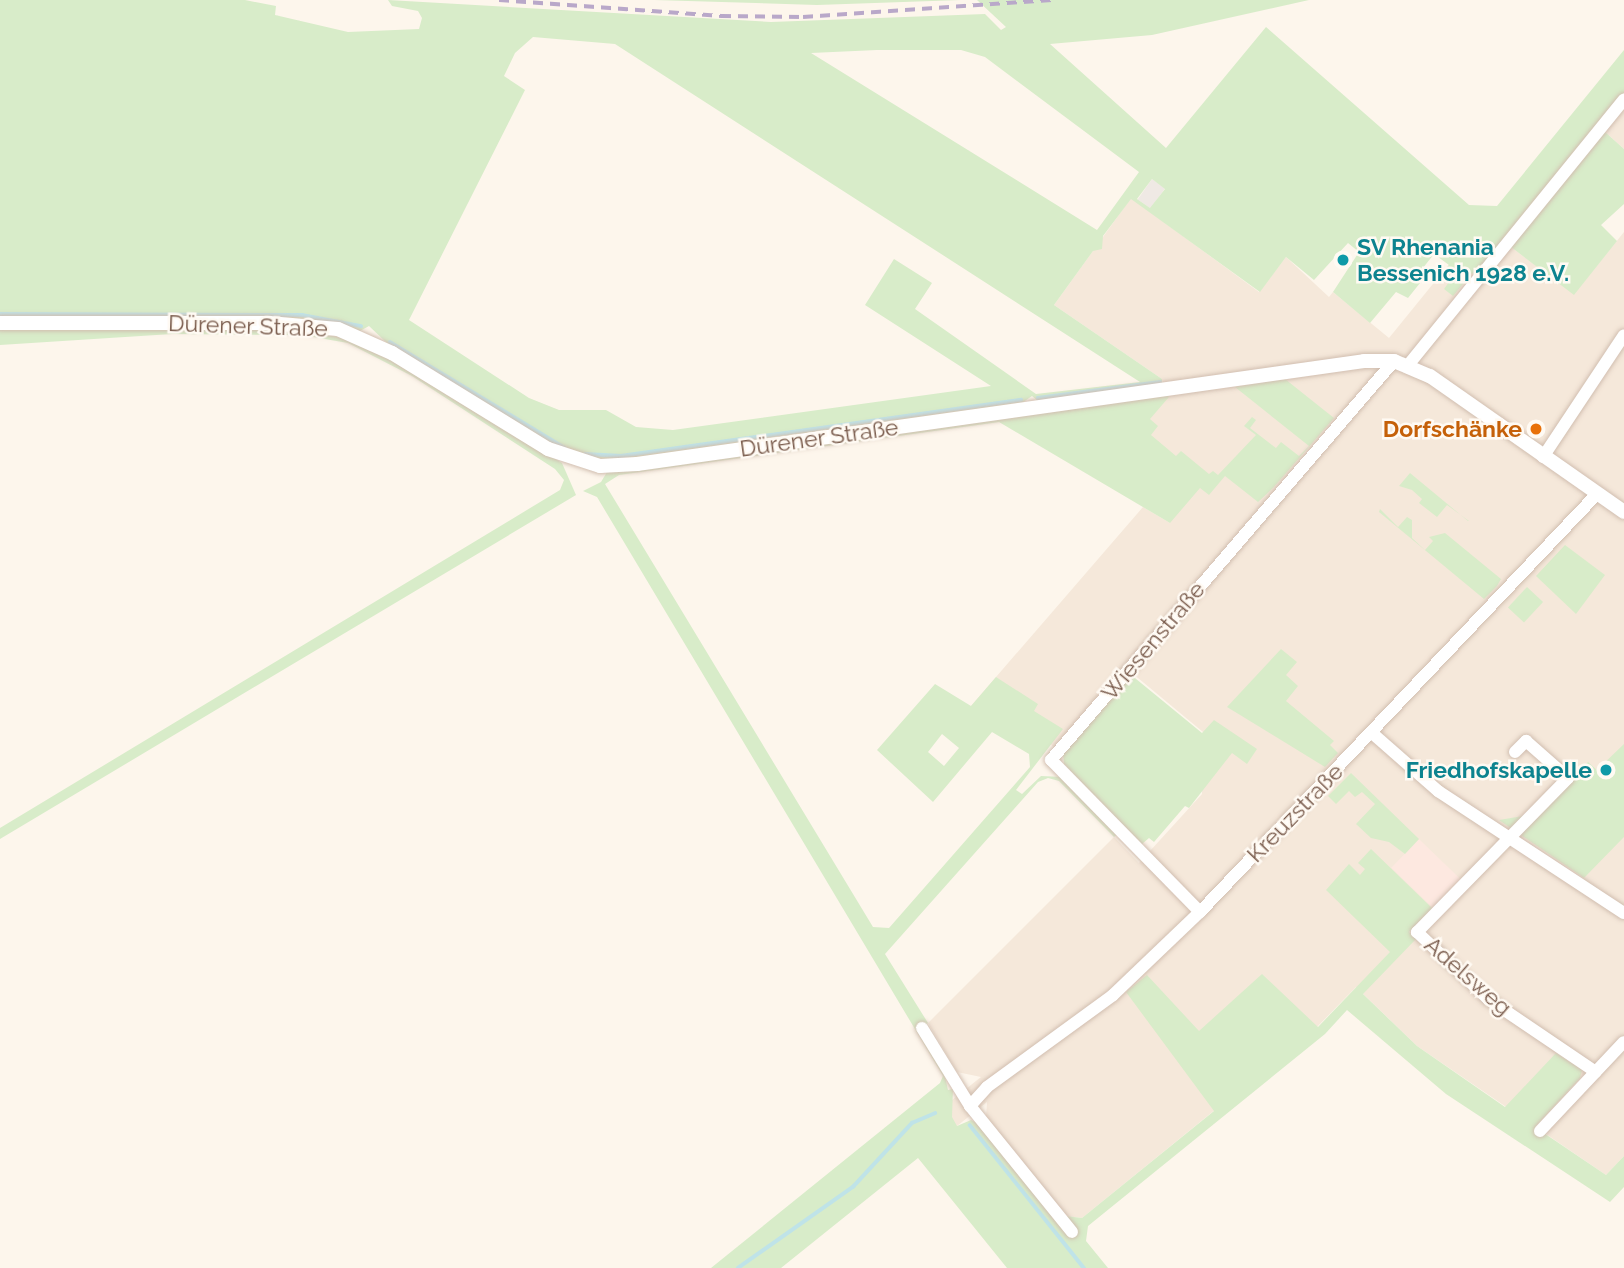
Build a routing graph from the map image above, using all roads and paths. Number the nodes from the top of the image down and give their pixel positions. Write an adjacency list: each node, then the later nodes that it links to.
1 (1624, 99): 5 (street)
2 (0, 323): 4 (street, Dürener Straße)
3 (1624, 335): 6 (street)
4 (1394, 361): 5 (street, Dürener Straße); 12 (street, Wiesenstraße)
5 (1409, 364): 6 (street, Dürener Straße)
6 (1543, 457): 7 (street, Dürener Straße)
7 (1597, 494): 8 (street, Dürener Straße); 9 (street, Kreuzstraße)
8 (1624, 512)
9 (1373, 733): 11 (street); 12 (street, Kreuzstraße)
10 (1515, 752): 11 (street)
11 (1511, 836): 13 (street); 16 (street, Adelsweg)
12 (1200, 912): 17 (street, Kreuzstraße)
13 (1624, 913)
14 (922, 1028): 17 (street)
15 (1624, 1042): 16 (street)
16 (1596, 1072): 18 (street)
17 (970, 1105): 19 (street)
18 (1540, 1131)
19 (1072, 1232)

